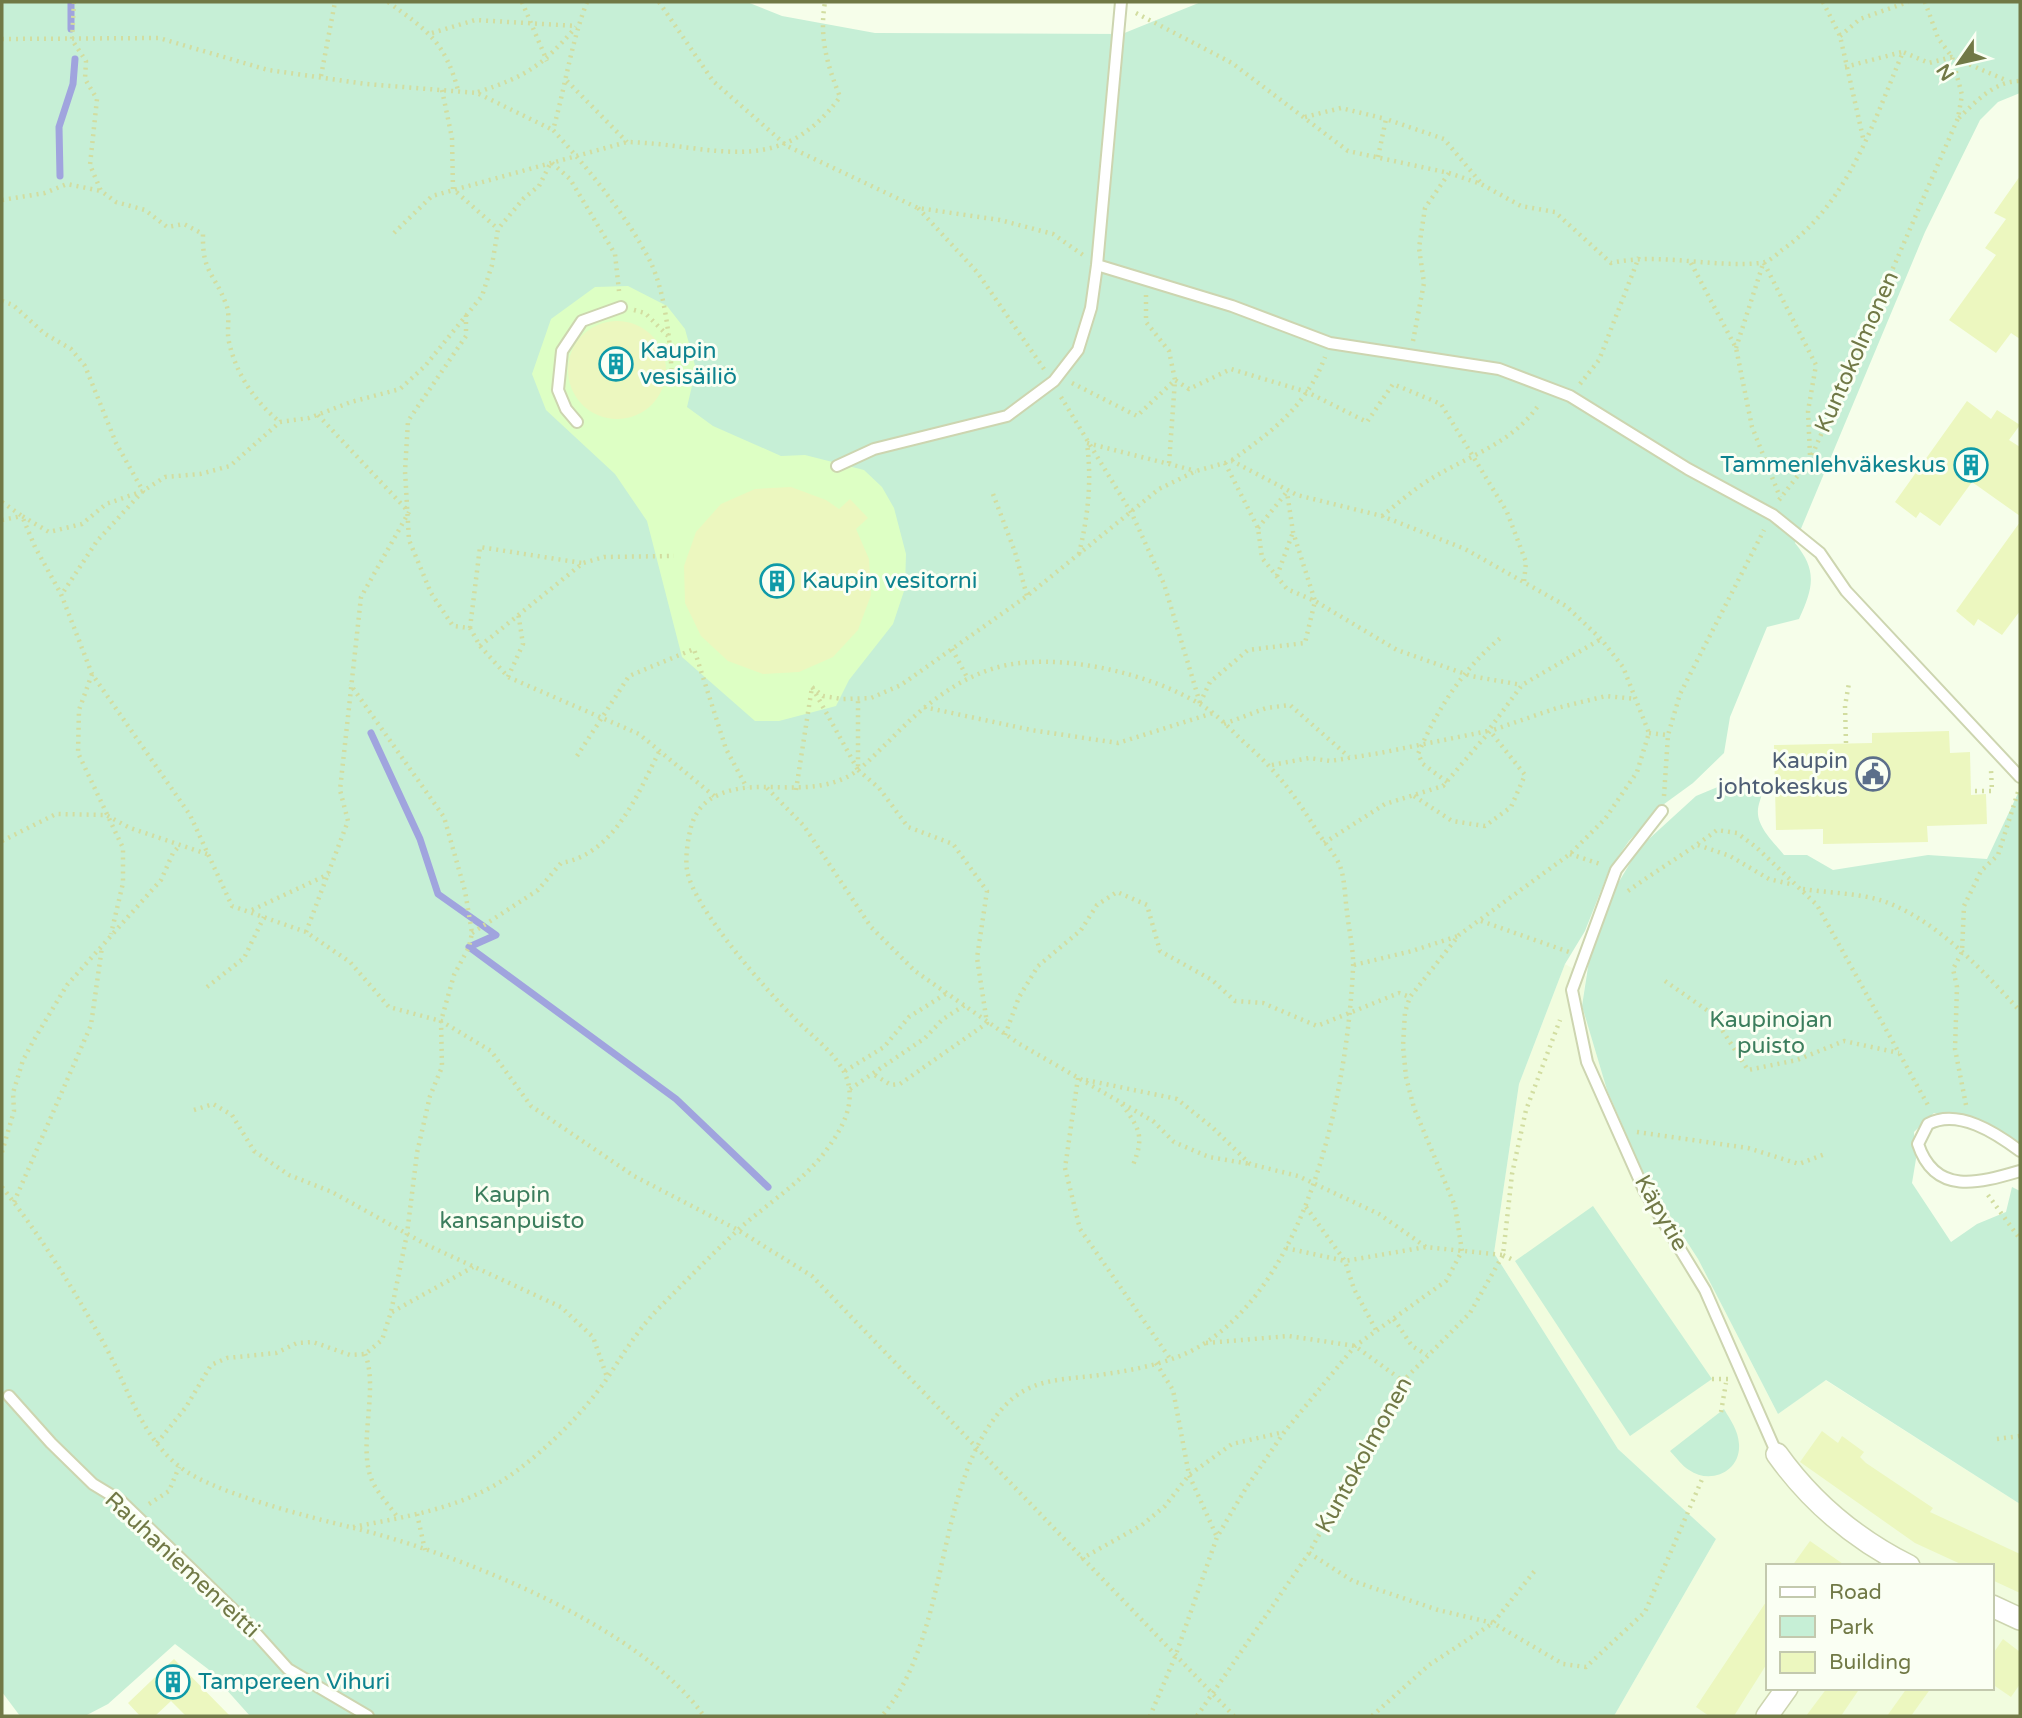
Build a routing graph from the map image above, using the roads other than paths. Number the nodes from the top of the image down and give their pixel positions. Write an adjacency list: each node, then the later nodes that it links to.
1 (1121, 6): 2 (lane)
2 (1097, 265): 5 (lane); 6 (lane)
3 (621, 307): 4 (lane)
4 (577, 422)
5 (837, 466)
6 (2020, 783)
7 (1662, 811): 11 (lane, Käpytie)
8 (2020, 1152): 9 (lane)
9 (2020, 1171)
10 (9, 1396): 17 (lane, Rauhaniemenreitti)
11 (1777, 1454): 12 (street, Käpytie)
12 (1883, 1560): 13 (street, Käpytie)
13 (1900, 1564)
14 (1994, 1607): 15 (street)
15 (2020, 1619)
16 (1786, 1690): 18 (street)
17 (368, 1716)
18 (1767, 1716)

